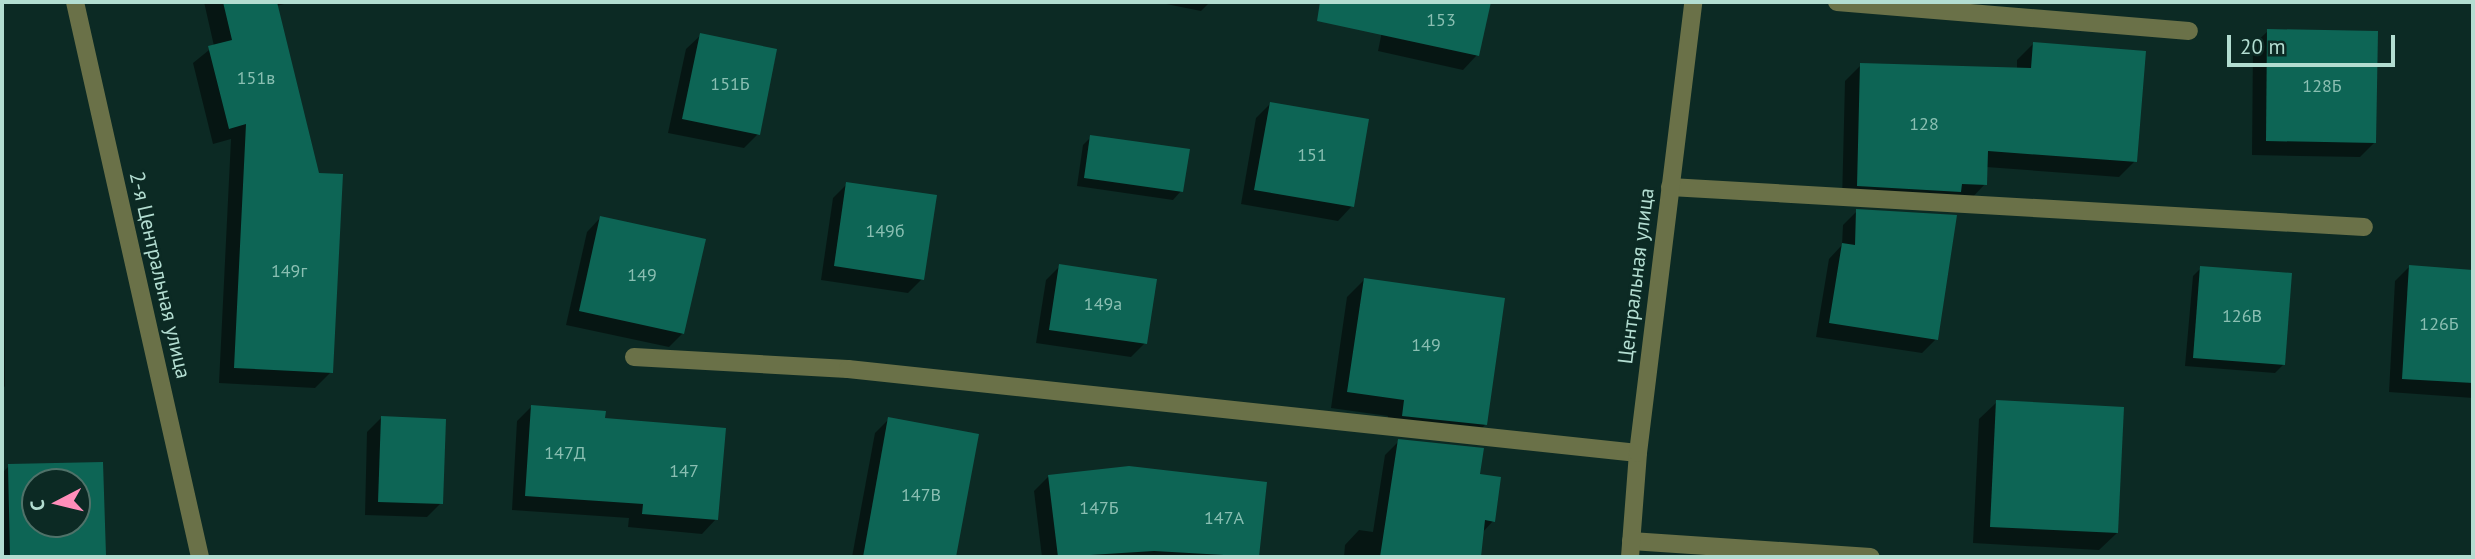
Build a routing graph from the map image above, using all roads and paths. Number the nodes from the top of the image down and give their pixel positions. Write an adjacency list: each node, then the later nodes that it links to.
1 (75, 2): 10 (street, 2-я Центральная улица)
2 (1693, 2): 5 (street, Центральная улица)
3 (1837, 2): 4 (street)
4 (2189, 31)
5 (1670, 187): 6 (street); 8 (street, Центральная улица)
6 (2364, 227)
7 (634, 357): 8 (street)
8 (1638, 453): 9 (street, Центральная улица)
9 (1630, 549): 11 (street)
10 (200, 557)
11 (1870, 557)

